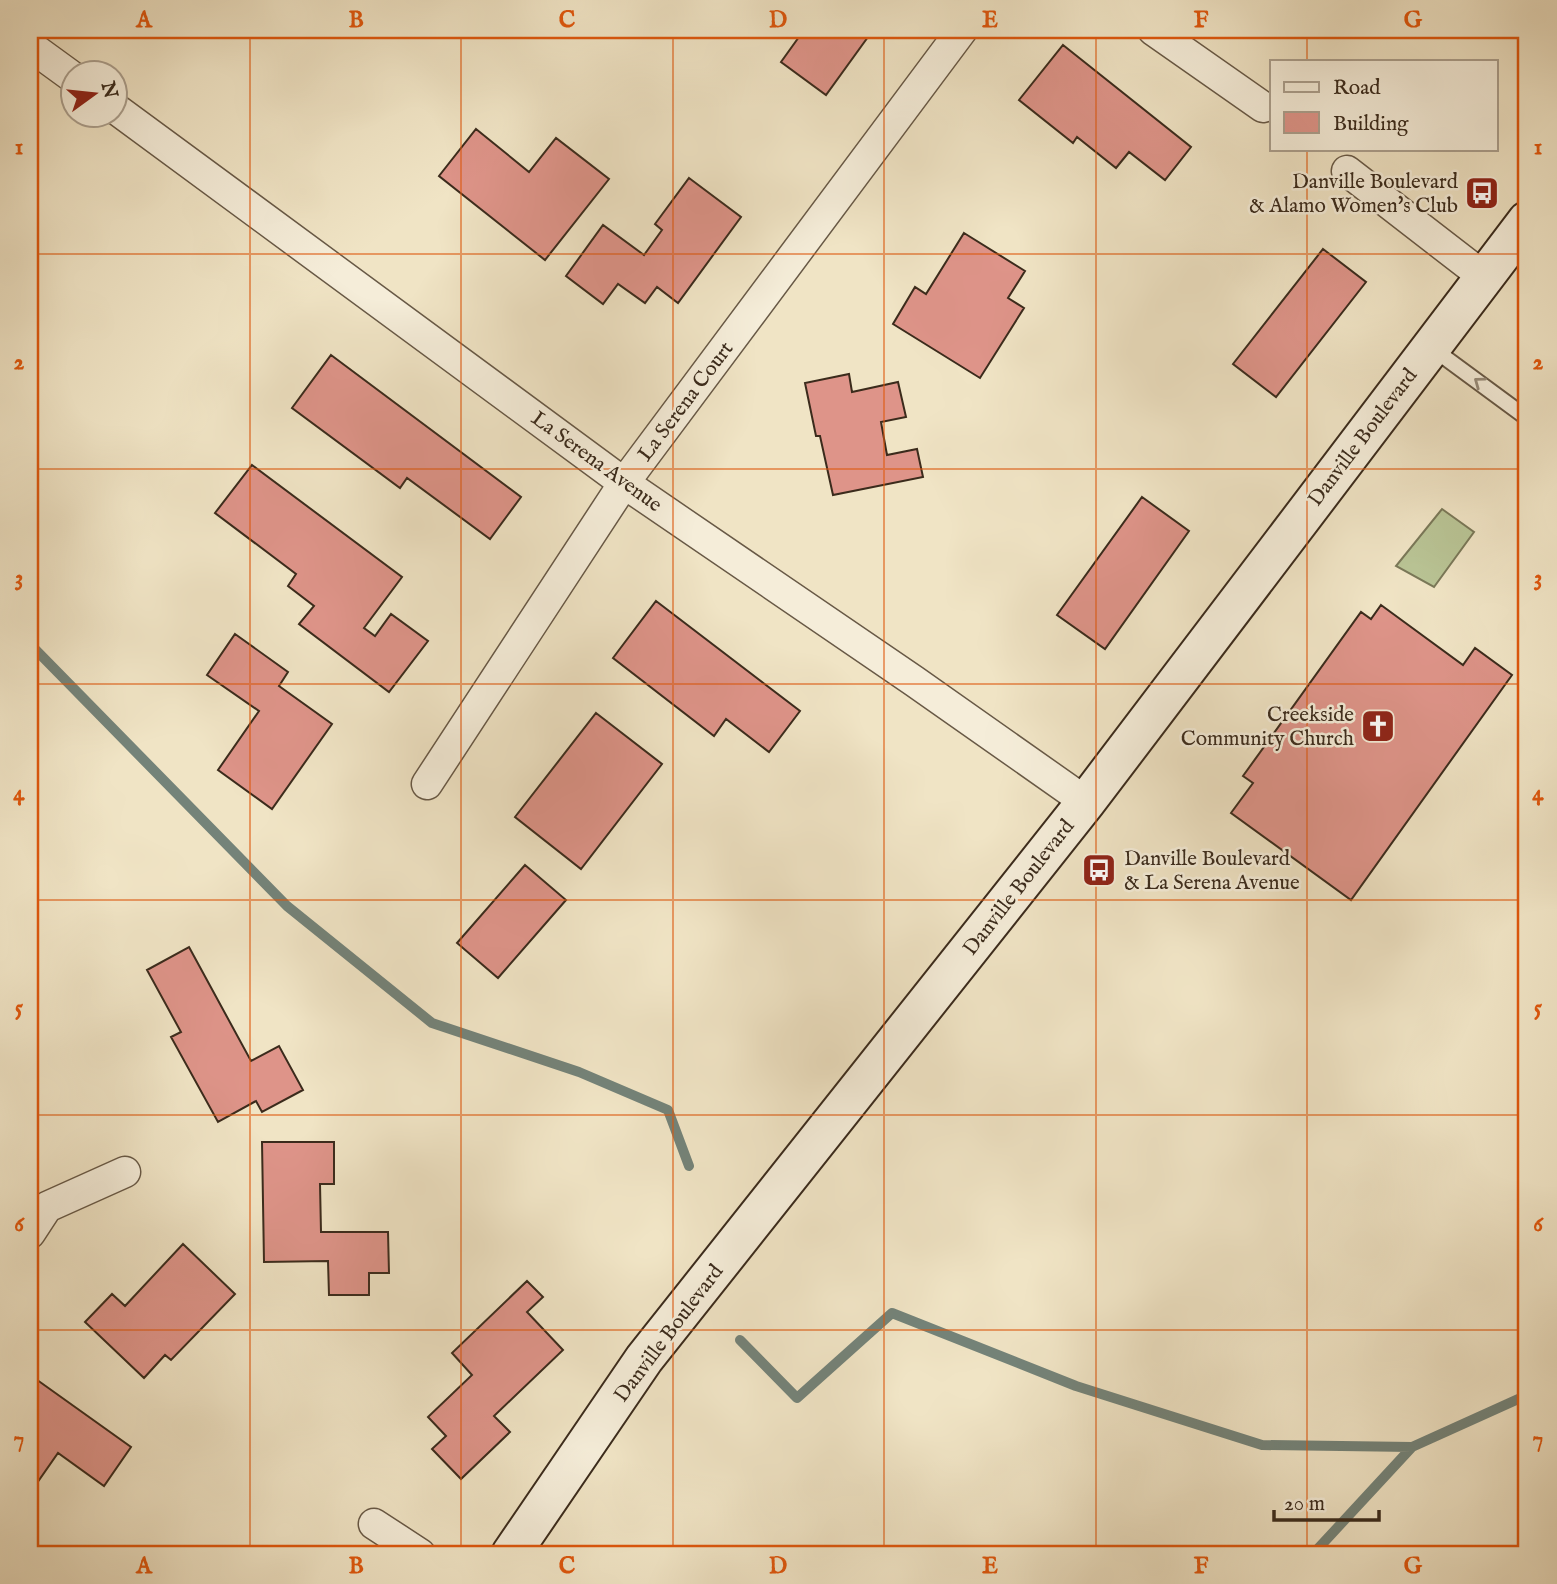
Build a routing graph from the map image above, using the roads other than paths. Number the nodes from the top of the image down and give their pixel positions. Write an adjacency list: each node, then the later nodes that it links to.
1 (962, 30): 12 (street, La Serena Court)
2 (1153, 30): 5 (street)
3 (30, 46): 4 (street)
4 (60, 68)
5 (1263, 107)
6 (130, 119): 12 (street, La Serena Avenue)
7 (1347, 171): 9 (street)
8 (1527, 221): 9 (main road, Danville Boulevard)
9 (1484, 277): 10 (main road, Danville Boulevard)
10 (1430, 347): 11 (lane, one-way to 10); 14 (main road, Danville Boulevard)
11 (1527, 418)
12 (624, 483): 13 (street, La Serena Court); 14 (street, La Serena Avenue)
13 (427, 784)
14 (1086, 802): 19 (main road, Danville Boulevard)
15 (125, 1171): 16 (street)
16 (30, 1233)
17 (374, 1524): 18 (street)
18 (420, 1554)
19 (511, 1554)

